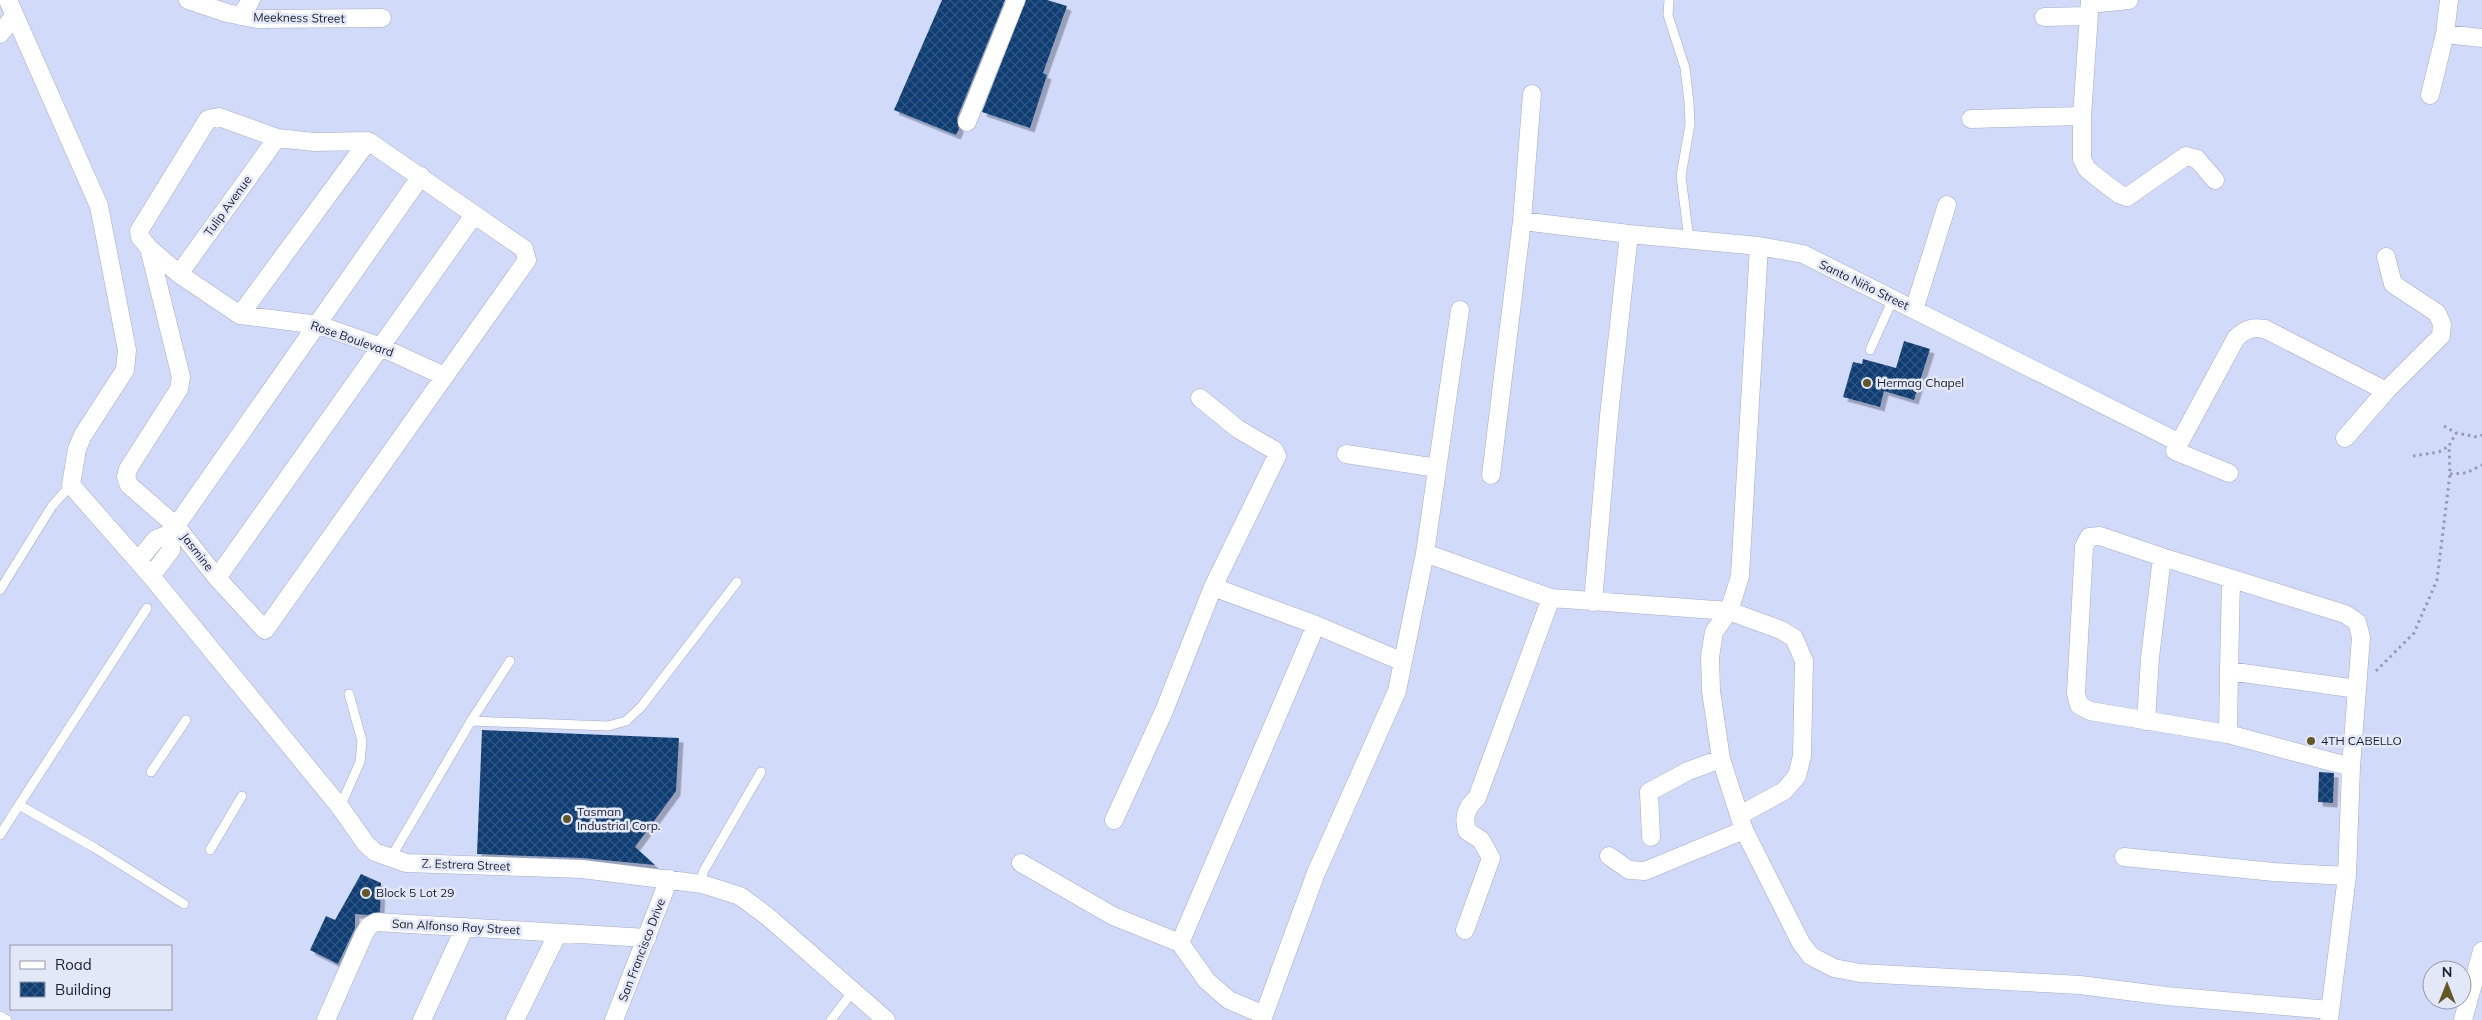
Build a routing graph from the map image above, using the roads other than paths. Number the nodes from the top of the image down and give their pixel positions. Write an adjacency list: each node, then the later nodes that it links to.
1 (188, 0): 9 (street, Meekness Street)
2 (251, 0): 9 (street)
3 (1016, 0): 19 (street)
4 (1669, 0): 28 (lane)
5 (2129, 0): 7 (street)
6 (2449, 0): 13 (street)
7 (2090, 7): 10 (street); 17 (street)
8 (11, 8): 12 (street); 49 (street)
9 (240, 16): 11 (street, Meekness Street)
10 (2044, 17)
11 (382, 18)
12 (0, 34)
13 (2445, 34): 14 (street); 16 (street)
14 (2482, 38)
15 (1532, 94): 26 (street)
16 (2430, 95)
17 (2082, 116): 18 (street); 23 (street)
18 (1971, 119)
19 (967, 122)
20 (277, 138): 21 (street); 30 (street, Rose Boulevard); 32 (street, Tulip Avenue)
21 (368, 141): 22 (street); 36 (street)
22 (421, 176): 25 (street); 37 (street)
23 (2215, 180)
24 (1948, 205): 35 (street)
25 (474, 215): 38 (street); 40 (street)
26 (1522, 220): 27 (street, Santo Niño Street); 48 (street)
27 (1629, 234): 28 (street, Santo Niño Street); 61 (street)
28 (1689, 240): 29 (street, Santo Niño Street)
29 (1759, 246): 33 (street, Santo Niño Street); 63 (street)
30 (149, 248): 32 (street, Rose Boulevard); 50 (street, Jasmine)
31 (2386, 257): 41 (street)
32 (179, 274): 36 (street, Rose Boulevard)
33 (1893, 299): 35 (street, Santo Niño Street); 39 (lane)
34 (1460, 310): 46 (street)
35 (1914, 310): 44 (street, Santo Niño Street)
36 (240, 315): 37 (street, Rose Boulevard)
37 (318, 325): 38 (street, Rose Boulevard); 50 (street)
38 (381, 347): 40 (street, Rose Boulevard); 55 (street)
39 (1870, 350)
40 (444, 376): 55 (street, Jasmine)
41 (2386, 391): 43 (street); 44 (street)
42 (1200, 398): 58 (street)
43 (2345, 438)
44 (2178, 442): 47 (street)
45 (1346, 454): 46 (street)
46 (1437, 468): 51 (street)
47 (2229, 472)
48 (1491, 475)
49 (71, 485): 53 (street, Z. Estrera Street); 59 (lane)
50 (174, 530): 53 (street); 54 (street); 55 (street, Jasmine)
51 (1425, 553): 60 (street); 66 (street)
52 (2162, 557): 56 (street); 71 (street); 71 (street)
53 (138, 561): 54 (street, Z. Estrera Street)
54 (151, 576): 80 (street, Z. Estrera Street)
55 (217, 578)
56 (2231, 578): 67 (street); 68 (street)
57 (737, 582): 72 (lane)
58 (1213, 587): 64 (street); 81 (street)
59 (0, 590)
60 (1551, 598): 61 (street); 95 (street)
61 (1593, 602): 63 (street)
62 (147, 608): 79 (lane)
63 (1728, 611): 74 (street); 82 (street)
64 (1316, 625): 66 (street); 98 (street)
65 (510, 661): 72 (lane)
66 (1403, 662): 103 (street)
67 (2229, 671): 68 (street); 73 (street)
68 (2357, 689): 75 (street)
69 (349, 694): 80 (lane)
70 (186, 720): 76 (lane)
71 (2146, 721): 73 (street)
72 (470, 722): 88 (lane)
73 (2228, 734): 75 (street)
74 (1721, 759): 82 (street); 84 (street)
75 (2351, 767): 90 (street)
76 (151, 772)
77 (760, 772): 92 (lane)
78 (242, 796): 85 (lane)
79 (19, 805): 83 (lane); 93 (lane)
80 (340, 807): 88 (street, Z. Estrera Street)
81 (1114, 820)
82 (1742, 822): 86 (street); 101 (street)
83 (0, 835)
84 (1651, 837)
85 (210, 850)
86 (1609, 856)
87 (2124, 857): 90 (street)
88 (390, 859): 91 (street, Z. Estrera Street)
89 (1020, 863): 98 (street)
90 (2347, 876): 101 (street)
91 (669, 879): 92 (street, Z. Estrera Street); 97 (street, San Francisco Drive)
92 (702, 884): 100 (street, Z. Estrera Street)
93 (184, 904)
94 (464, 928): 96 (street, San Alfonso Ray Street); 105 (street, San Alfonso Ray Street); 106 (street)
95 (1465, 930)
96 (558, 933): 97 (street, San Alfonso Ray Street); 107 (street)
97 (647, 938): 108 (street, San Francisco Drive)
98 (1180, 943): 103 (street)
99 (2482, 951): 111 (street)
100 (853, 991): 109 (lane); 110 (street, Z. Estrera Street)
101 (2329, 1015)
102 (0, 1016): 104 (lane)
103 (1263, 1018)
104 (7, 1020)
105 (326, 1020)
106 (422, 1020)
107 (515, 1020)
108 (614, 1020)
109 (830, 1020)
110 (886, 1020)
111 (2463, 1020)

